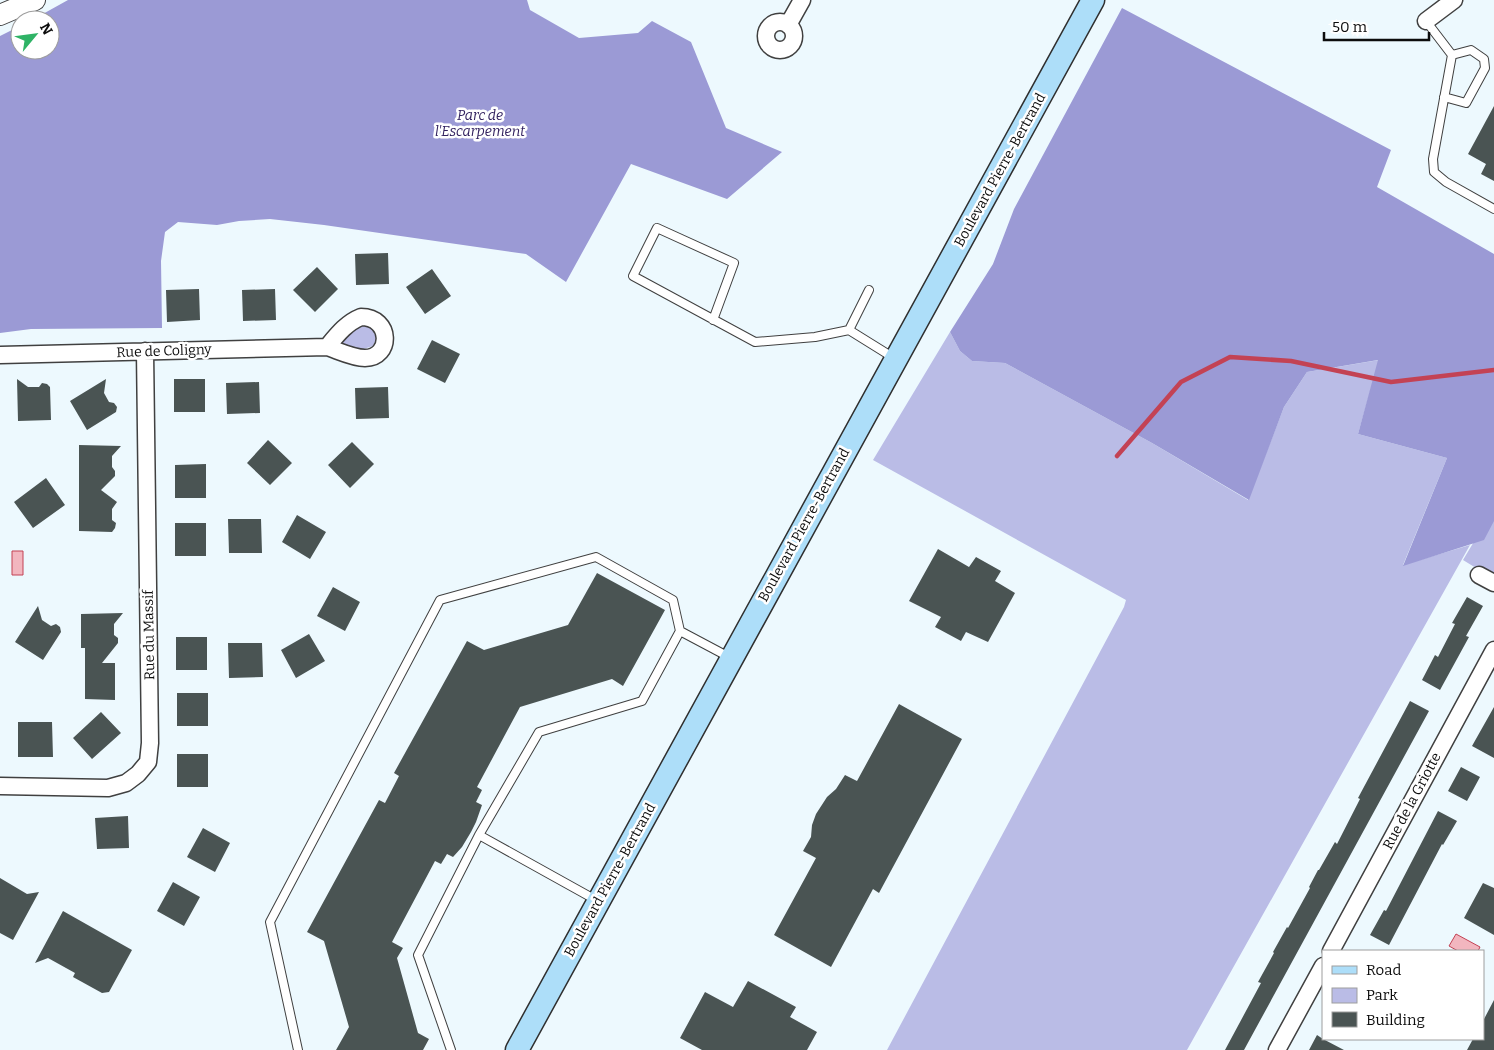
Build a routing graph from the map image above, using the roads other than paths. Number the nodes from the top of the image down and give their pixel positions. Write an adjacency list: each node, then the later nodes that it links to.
1 (35, 0): 5 (street)
2 (802, 0): 7 (street)
3 (1093, 0): 17 (main road, Boulevard Pierre-Bertrand)
4 (1454, 0): 6 (street)
5 (0, 15)
6 (1426, 21): 8 (lane)
7 (788, 25)
8 (1452, 55): 9 (lane); 9 (lane)
9 (1444, 97): 10 (lane)
10 (1494, 209)
11 (869, 290): 13 (lane)
12 (713, 320): 12 (lane); 13 (lane)
13 (849, 330): 17 (lane)
14 (327, 347): 15 (street, Rue de Coligny)
15 (145, 351): 16 (street, Rue de Coligny); 23 (street, Rue du Massif)
16 (0, 356)
17 (896, 359): 22 (main road, Boulevard Pierre-Bertrand)
18 (1480, 575): 19 (street)
19 (1494, 583)
20 (680, 631): 22 (lane); 24 (lane); 28 (lane)
21 (1494, 650): 26 (street, Rue de la Griotte)
22 (731, 658): 25 (main road, Boulevard Pierre-Bertrand)
23 (0, 786)
24 (479, 835): 25 (lane); 29 (lane)
25 (598, 901): 30 (main road, Boulevard Pierre-Bertrand)
26 (1332, 950)
27 (1322, 968): 31 (street)
28 (298, 1050)
29 (451, 1050)
30 (516, 1050)
31 (1277, 1050)

